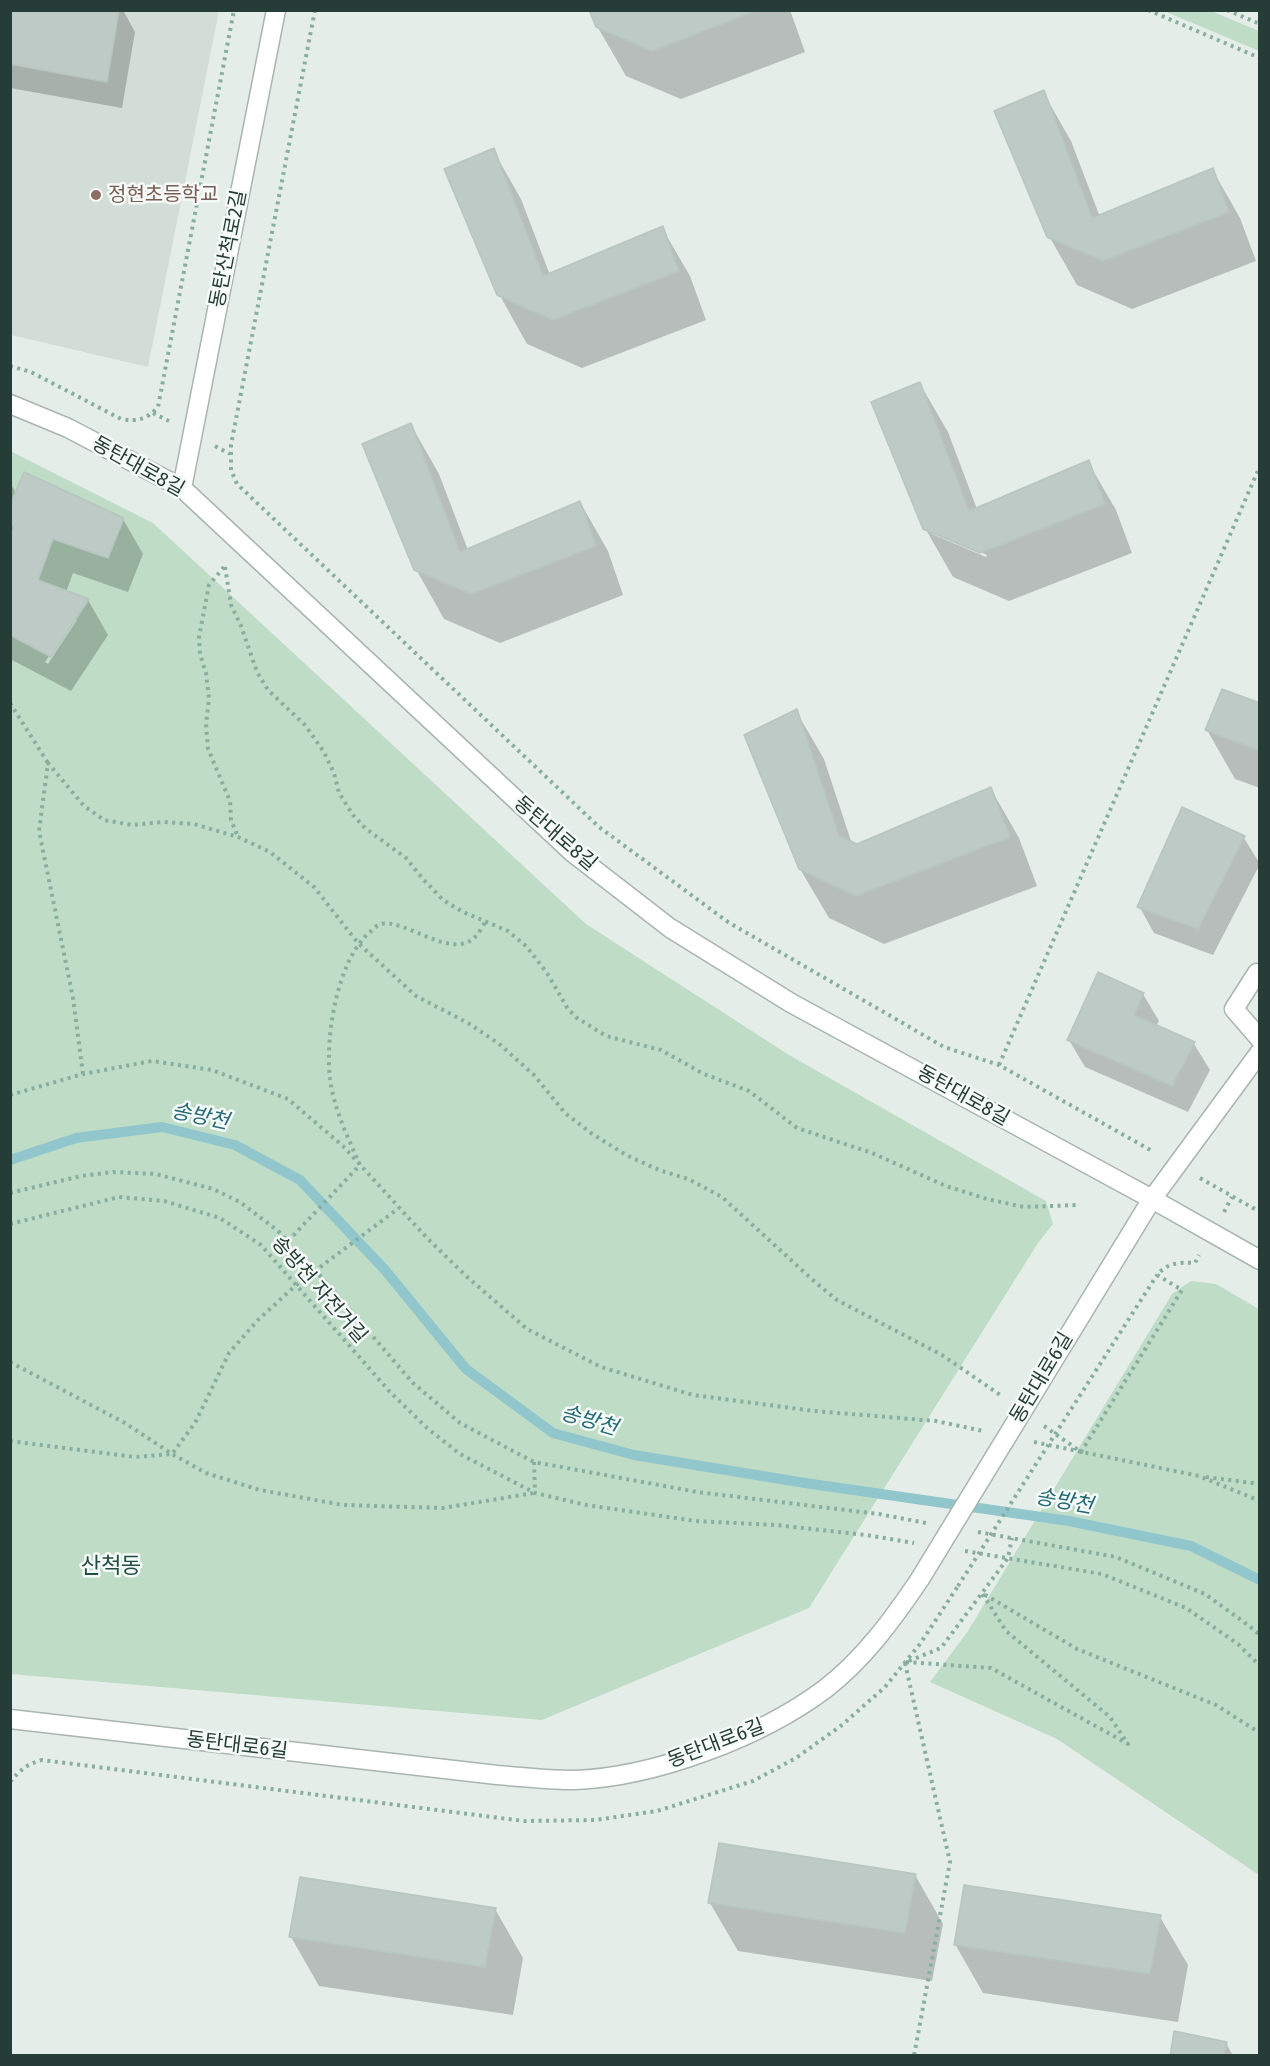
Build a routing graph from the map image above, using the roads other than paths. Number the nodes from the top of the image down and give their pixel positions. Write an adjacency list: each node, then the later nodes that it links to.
1 (276, 10): 3 (street, 동탄산척로2길)
2 (10, 404): 3 (street, 동탄대로8길)
3 (182, 488): 7 (street, 동탄대로8길)
4 (1260, 974): 5 (street)
5 (1260, 1039)
6 (1260, 1052): 7 (street, 동탄대로6길)
7 (1152, 1199): 8 (street, 동탄대로8길); 9 (street, 동탄대로6길, bridge)
8 (1260, 1260)
9 (10, 1719)

